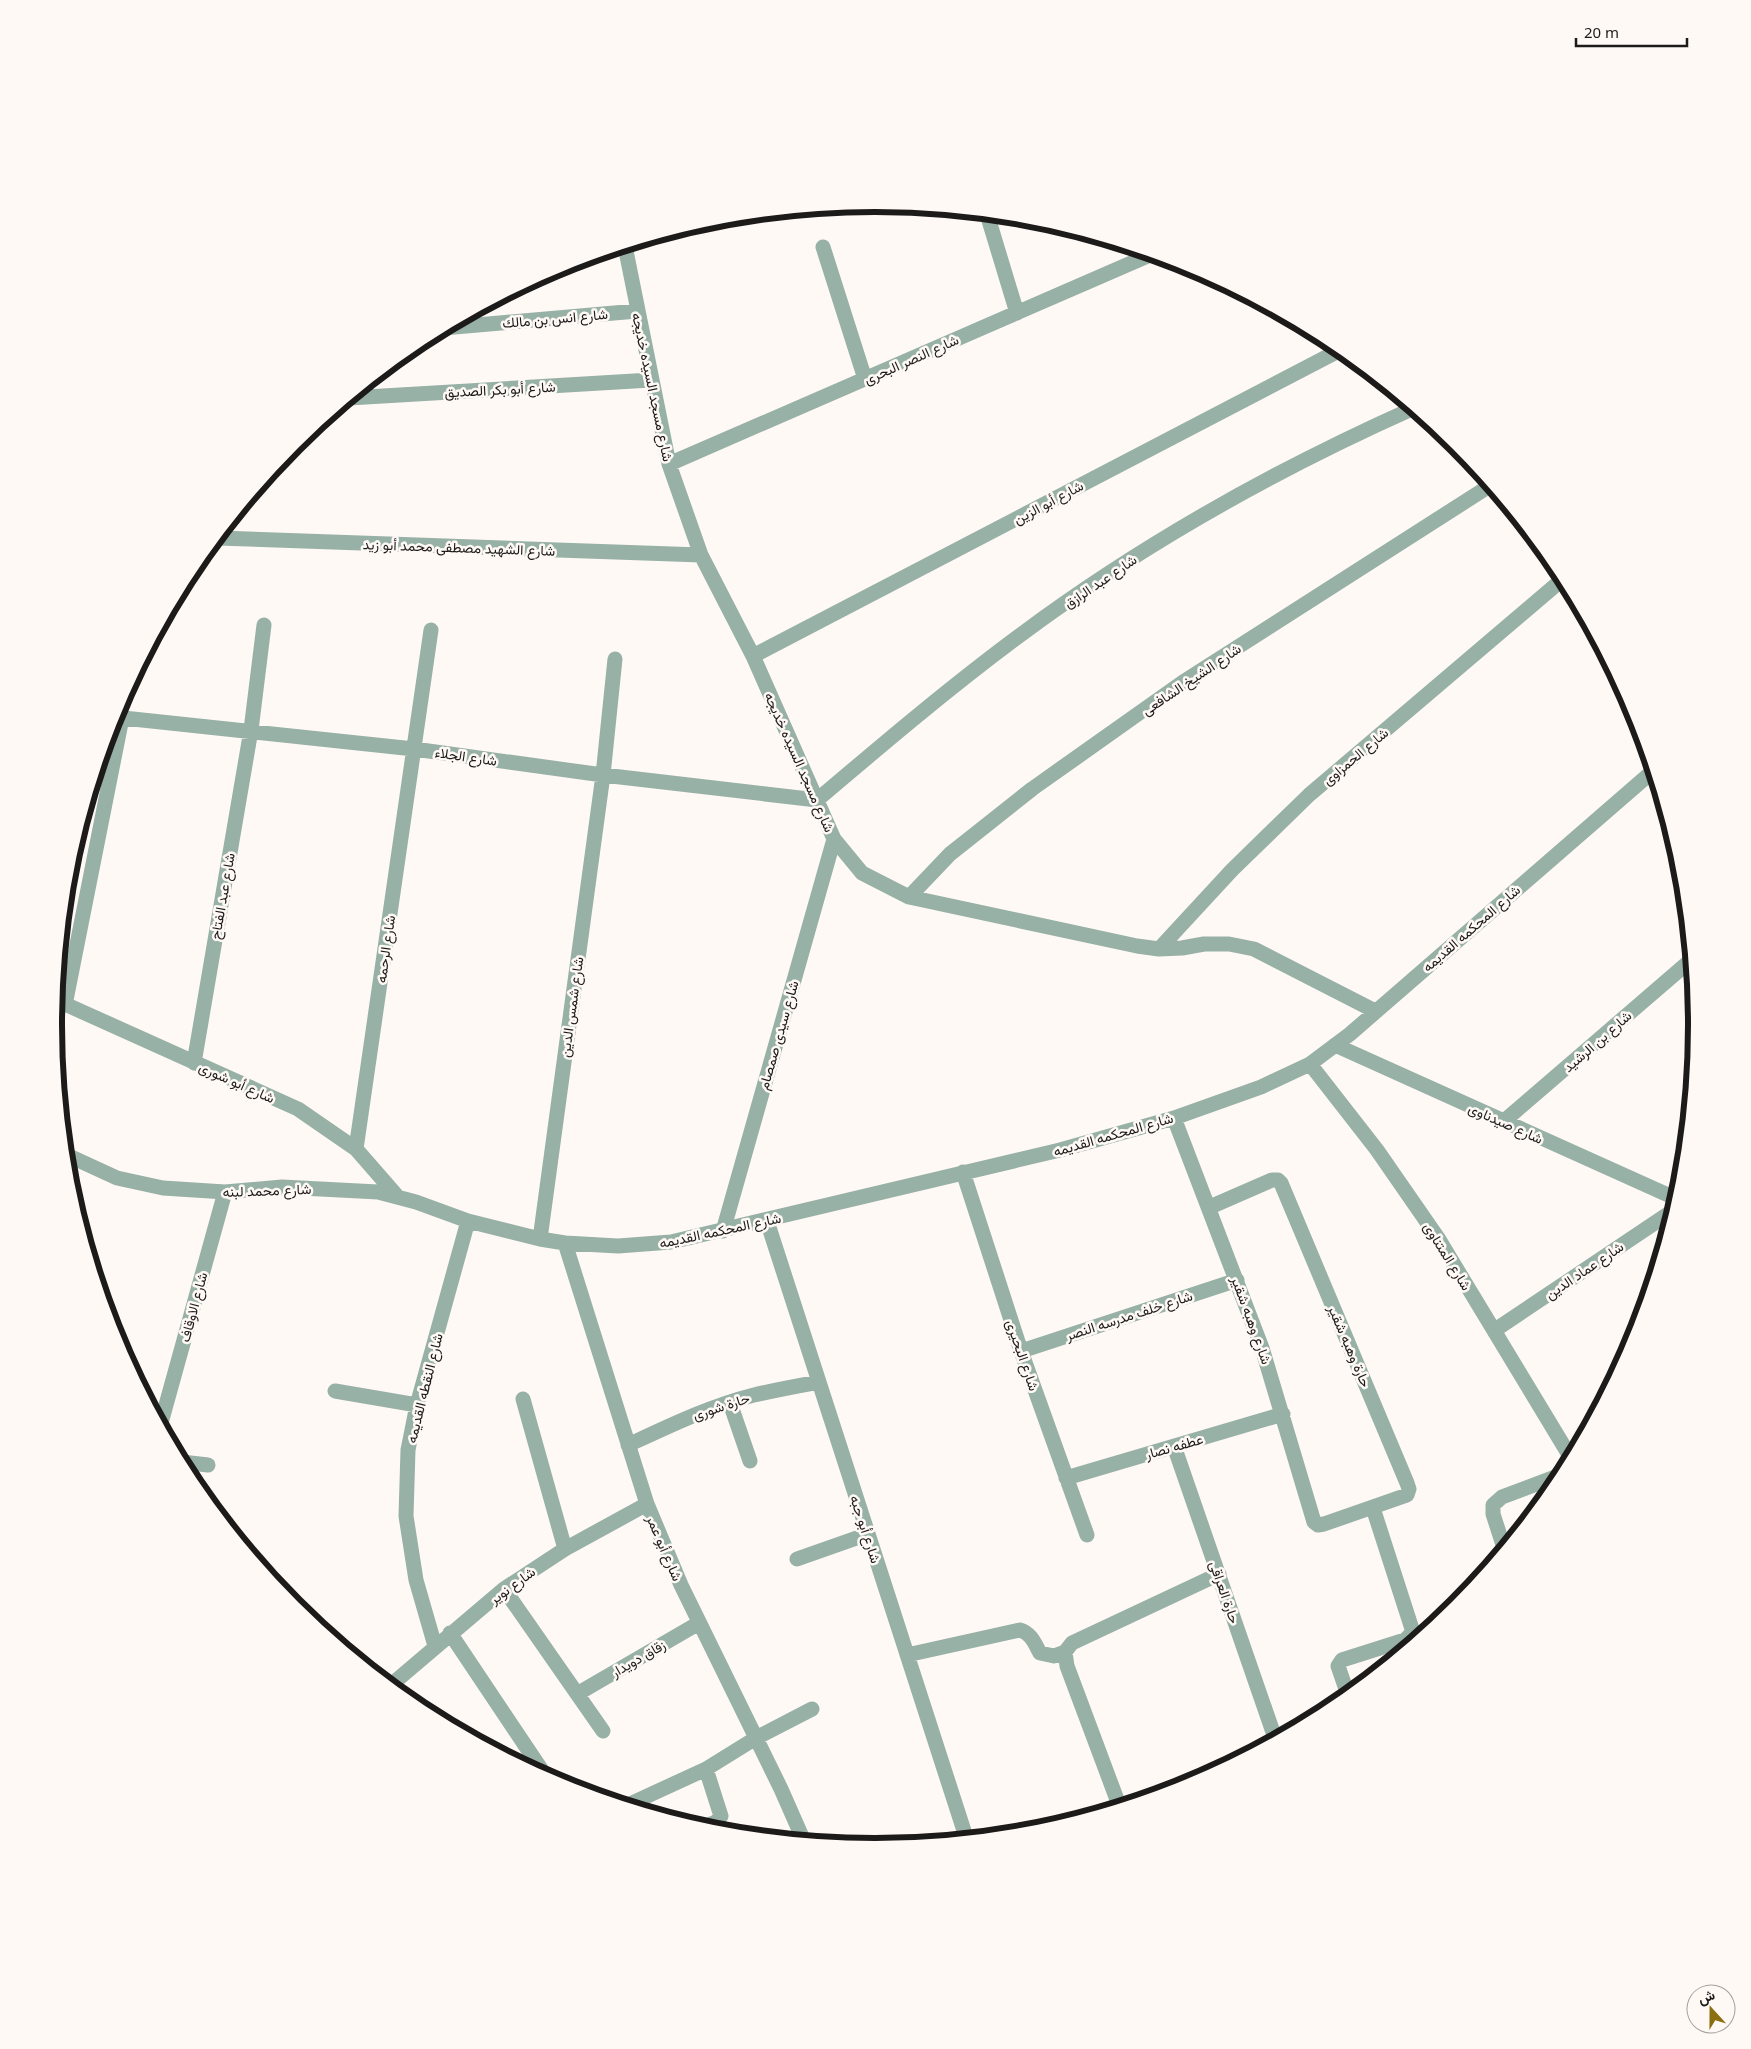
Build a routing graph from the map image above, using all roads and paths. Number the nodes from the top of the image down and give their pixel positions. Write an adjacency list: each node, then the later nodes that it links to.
1 (989, 219): 6 (street)
2 (823, 247): 10 (street)
3 (626, 251): 5 (street, شارع مسجد السيده خديجه)
4 (1144, 257): 6 (street, شارع النصر البحرى)
5 (636, 311): 7 (street, شارع انس بن مالك); 9 (street, شارع مسجد السيده خديجه)
6 (1017, 312): 10 (street, شارع النصر البحرى)
7 (459, 327)
8 (1333, 354): 20 (street, شارع أبو الزين)
9 (651, 380): 11 (street, شارع أبو بكر الصديق); 13 (street, شارع مسجد السيده خديجه)
10 (865, 380): 13 (street, شارع النصر البحرى)
11 (359, 397)
12 (1409, 410): 28 (street, شارع عبد الرازق)
13 (669, 464): 16 (street, شارع مسجد السيده خديجه)
14 (1487, 488): 30 (street, شارع الشيخ الشافعى)
15 (225, 538): 16 (street, شارع الشهيد مصطفى محمد أبو زيد)
16 (701, 555): 20 (street, شارع مسجد السيده خديجه)
17 (1558, 583): 31 (street, شارع الحمزاوى)
18 (264, 624): 23 (street, شارع عبد الفتاح)
19 (431, 630): 25 (street, شارع الرحمه)
20 (754, 656): 28 (street, شارع مسجد السيده خديجه)
21 (615, 659): 27 (street, شارع شمس الدين)
22 (122, 717): 23 (street, شارع الجلاء)
23 (251, 730): 25 (street, شارع الجلاء); 37 (street, شارع عبد الفتاح)
24 (112, 746): 33 (street)
25 (414, 749): 27 (street, شارع الجلاء); 41 (street, شارع الرحمه)
26 (1648, 774): 35 (street, شارع المحكمه القديمه)
27 (603, 775): 28 (street, شارع الجلاء); 52 (street, شارع شمس الدين)
28 (817, 800): 29 (street, شارع مسجد السيده خديجه)
29 (834, 839): 30 (street, شارع مسجد السيده خديجه); 51 (street, شارع سيدى صمصام)
30 (910, 897): 31 (street, شارع مسجد السيده خديجه)
31 (1159, 949): 35 (street, شارع مسجد السيده خديجه)
32 (1686, 964): 40 (street, شارع بن الرشيد)
33 (63, 991)
34 (63, 1003): 37 (street, شارع أبو شورى)
35 (1375, 1011): 36 (street, شارع المحكمه القديمه)
36 (1336, 1045): 38 (street, شارع المحكمه القديمه); 40 (street, شارع صيدناوى)
37 (194, 1063): 41 (street, شارع أبو شورى)
38 (1310, 1064): 39 (street, شارع المحكمه القديمه); 55 (street, شارع المتناوى)
39 (1174, 1118): 43 (street, شارع المحكمه القديمه); 48 (street, شارع وهبه شقير)
40 (1503, 1122): 46 (street, شارع صيدناوى)
41 (356, 1149): 45 (street, شارع أبو شورى)
42 (74, 1158): 44 (street, شارع محمد لبنه)
43 (963, 1172): 50 (street, شارع المحكمه القديمه); 56 (street, شارع البحيرى)
44 (225, 1192): 45 (street, شارع محمد لبنه); 63 (street, شارع الاوقاف)
45 (397, 1196): 49 (street, شارع محمد لبنه)
46 (1670, 1197)
47 (1668, 1206): 55 (street, شارع عماد الدين)
48 (1210, 1207): 54 (street, شارع وهبه شقير); 73 (street, حارة وهبه شقير)
49 (468, 1221): 52 (street, شارع المحكمه القديمه); 61 (street, شارع النقطه القديمه)
50 (767, 1221): 51 (street, شارع المحكمه القديمه); 57 (street, شارع أبو جبه)
51 (723, 1231): 53 (street, شارع المحكمه القديمه)
52 (540, 1239): 53 (street, شارع المحكمه القديمه)
53 (565, 1243): 64 (street, شارع أبو عمر)
54 (1237, 1280): 56 (street, شارع خلف مدرسه النصر); 62 (street, شارع وهبه شقير)
55 (1495, 1330): 66 (street, شارع المتناوى)
56 (1021, 1351): 70 (street, شارع البحيرى)
57 (819, 1382): 60 (street, حارة شورى); 75 (street, شارع أبو جبه)
58 (335, 1391): 61 (street)
59 (523, 1399): 78 (street)
60 (730, 1403): 64 (street, حارة شورى); 67 (street)
61 (417, 1405): 84 (street, شارع النقطه القديمه)
62 (1283, 1414): 65 (street, عطفه نصار); 74 (street, شارع وهبه شقير)
63 (163, 1416)
64 (628, 1445): 72 (street, شارع أبو عمر)
65 (1174, 1446): 70 (street, عطفه نصار); 80 (street, حارة العراقى)
66 (1568, 1449)
67 (750, 1461)
68 (192, 1463): 69 (street)
69 (208, 1465)
70 (1066, 1478): 76 (street, شارع البحيرى)
71 (1549, 1479): 77 (street)
72 (647, 1504): 78 (street, شارع نوير); 82 (street, شارع أبو عمر)
73 (1374, 1508): 74 (street, حارة وهبه شقير); 88 (street)
74 (1318, 1525)
75 (868, 1534): 79 (street); 86 (street, شارع أبو جبه)
76 (1086, 1535)
77 (1502, 1542)
78 (565, 1549): 81 (street, شارع نوير)
79 (796, 1559)
80 (1219, 1574): 85 (street); 92 (street, حارة العراقى)
81 (504, 1589): 83 (street, شارع نوير); 89 (street)
82 (699, 1623): 89 (street, زقاق دويدار); 93 (street, شارع أبو عمر)
83 (450, 1633): 84 (street, شارع نوير); 94 (street)
84 (435, 1646): 87 (street, شارع نوير)
85 (1064, 1652): 86 (street); 96 (street)
86 (906, 1655): 99 (street, شارع أبو جبه)
87 (396, 1680)
88 (1345, 1687)
89 (577, 1694): 91 (street)
90 (812, 1709): 93 (street)
91 (603, 1731)
92 (1274, 1733)
93 (756, 1738): 95 (street); 100 (street, شارع أبو عمر)
94 (538, 1764)
95 (706, 1769): 97 (street); 98 (street)
96 (1117, 1800)
97 (636, 1801)
98 (716, 1822)
99 (965, 1833)
100 (801, 1834)

